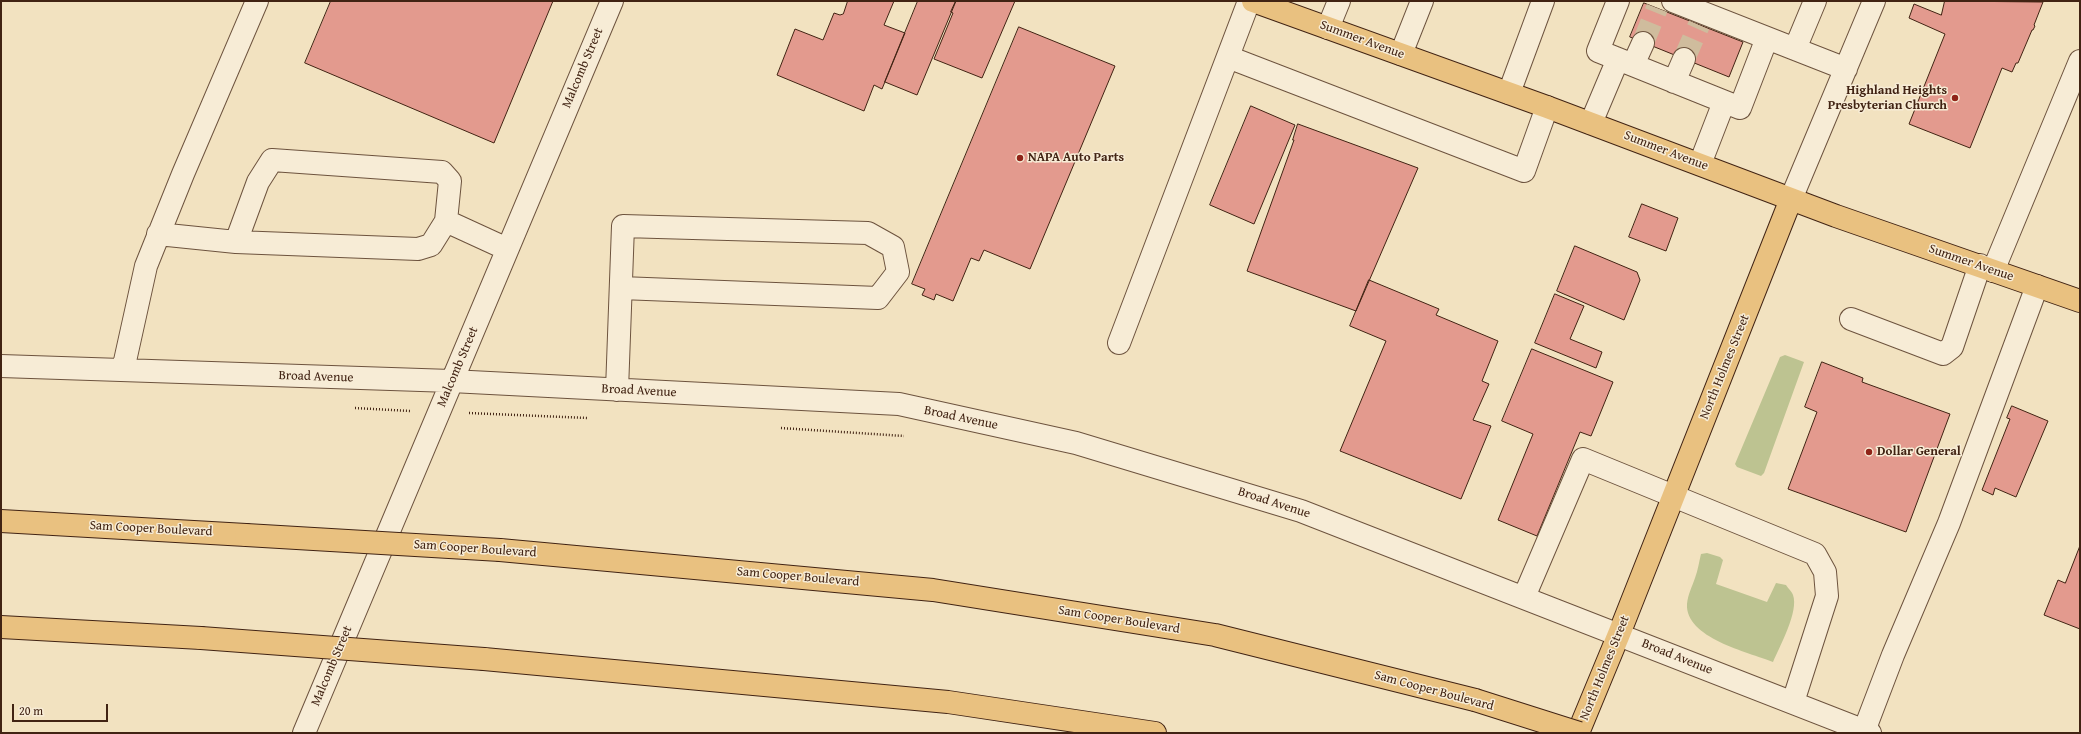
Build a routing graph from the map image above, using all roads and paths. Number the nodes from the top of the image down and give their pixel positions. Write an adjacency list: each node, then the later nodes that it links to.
1 (257, 1): 30 (street)
2 (612, 1): 32 (street, Malcomb Street)
3 (1249, 1): 17 (street)
4 (1253, 1): 12 (main road, Summer Avenue)
5 (1339, 1): 12 (street)
6 (1422, 1): 16 (street)
7 (1618, 1): 20 (street)
8 (1816, 1): 15 (street)
9 (1874, 1): 21 (street, North Holmes Street)
10 (1539, 2): 23 (street)
11 (1663, 3): 13 (street)
12 (1328, 28): 16 (main road, Summer Avenue)
13 (1767, 38): 15 (street); 24 (street)
14 (1643, 43): 20 (street)
15 (1795, 49): 21 (street)
16 (1401, 54): 23 (main road, Summer Avenue)
17 (1228, 57): 25 (street); 38 (street)
18 (1684, 59): 22 (street)
19 (2080, 61): 33 (street)
20 (1626, 62): 22 (street); 26 (street)
21 (1846, 69): 28 (street, North Holmes Street)
22 (1674, 82): 24 (street)
23 (1509, 93): 25 (main road, Summer Avenue)
24 (1724, 102): 27 (street)
25 (1547, 107): 26 (main road, Summer Avenue)
26 (1592, 123): 27 (main road, Summer Avenue)
27 (1700, 164): 28 (main road, Summer Avenue)
28 (1791, 199): 33 (main road, Summer Avenue); 48 (main road, North Holmes Street)
29 (446, 221): 31 (street); 31 (street); 32 (street)
30 (158, 234): 31 (street); 40 (street)
31 (236, 242)
32 (507, 249): 41 (street, Malcomb Street)
33 (1987, 268): 34 (main road, Summer Avenue); 37 (street)
34 (2037, 286): 36 (main road, Summer Avenue); 54 (street)
35 (621, 288): 35 (street); 42 (street)
36 (2080, 301)
37 (1850, 319)
38 (1119, 344)
39 (1, 366): 40 (street, Broad Avenue)
40 (123, 370): 41 (street, Broad Avenue)
41 (451, 381): 42 (street, Broad Avenue); 44 (street, Malcomb Street)
42 (617, 390): 50 (street, Broad Avenue)
43 (350, 408): 44 (path)
44 (439, 411): 45 (path); 55 (street, Malcomb Street)
45 (595, 418)
46 (774, 428): 47 (path)
47 (905, 436)
48 (1673, 496): 50 (street); 52 (main road, North Holmes Street); 53 (street)
49 (1, 520): 57 (main road, Sam Cooper Boulevard, bridge)
50 (1524, 597): 52 (street, Broad Avenue)
51 (1, 627): 56 (main road, bridge)
52 (1619, 634): 53 (street, Broad Avenue); 57 (main road, North Holmes Street)
53 (1793, 702): 54 (street, Broad Avenue)
54 (1867, 732)
55 (304, 733)
56 (1155, 733)
57 (1579, 733)

